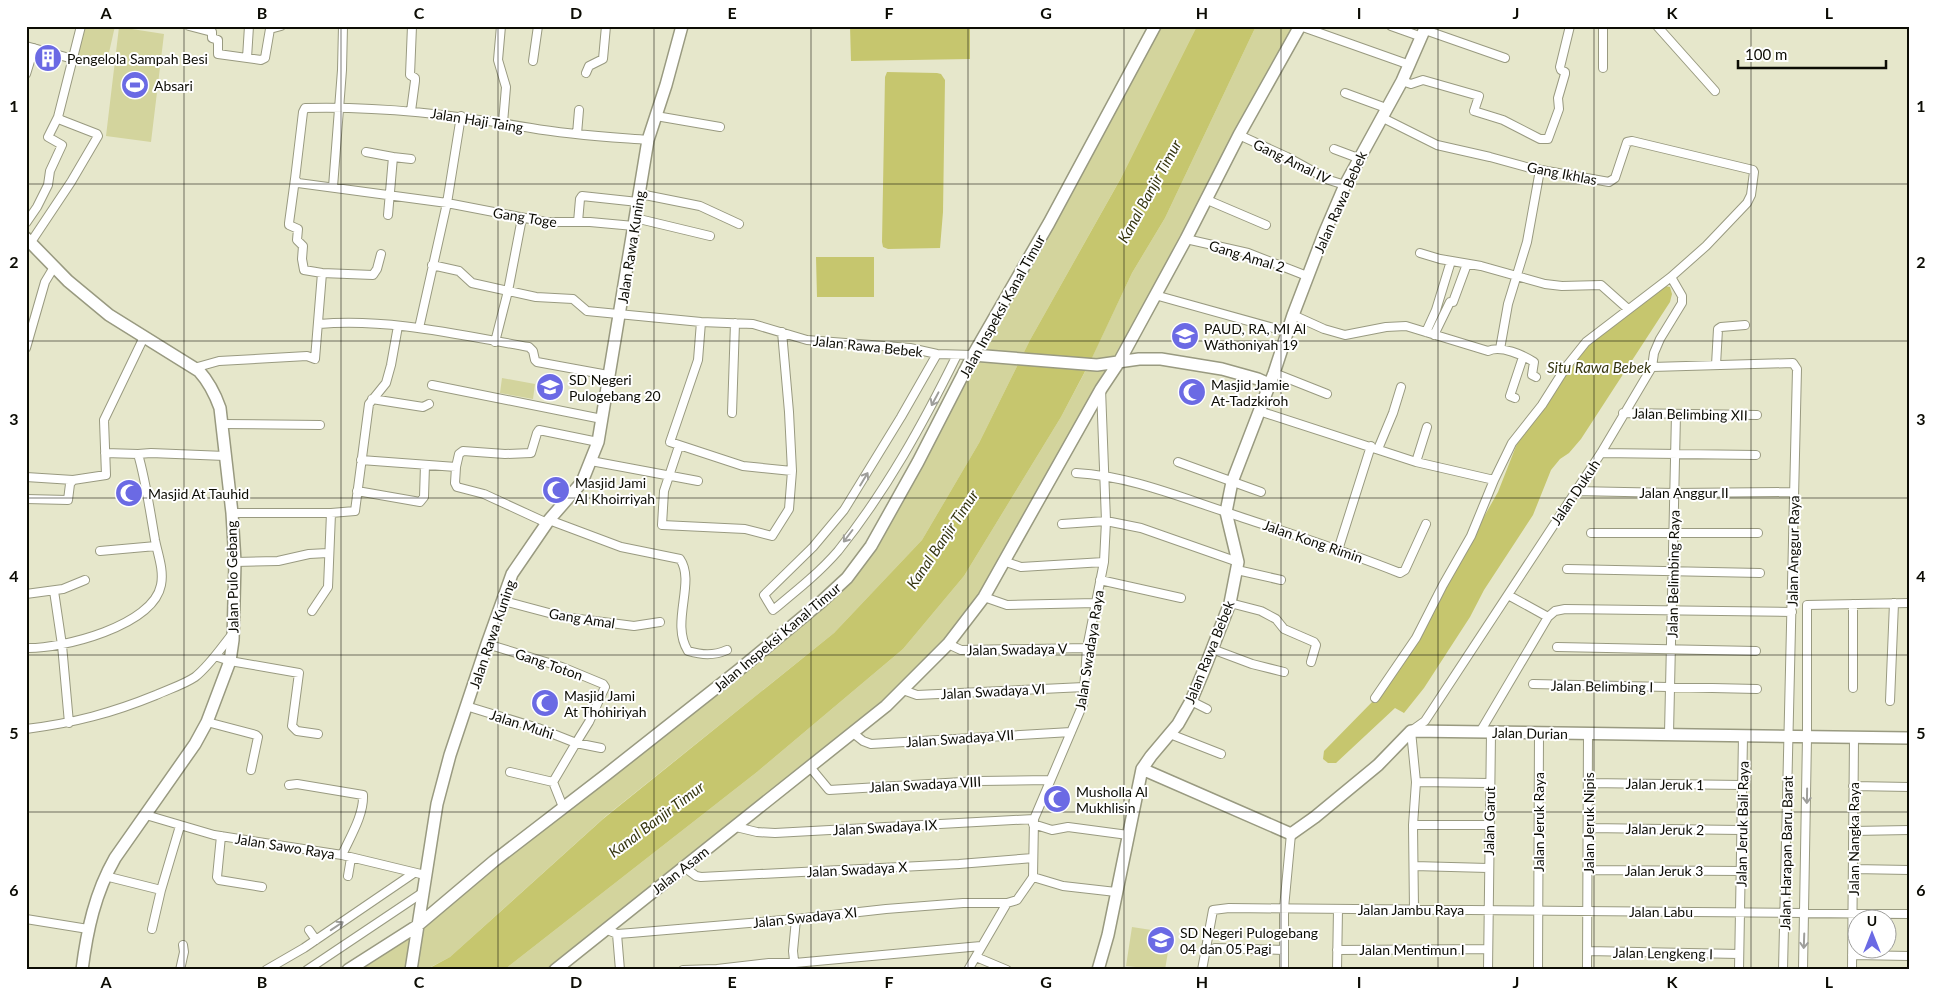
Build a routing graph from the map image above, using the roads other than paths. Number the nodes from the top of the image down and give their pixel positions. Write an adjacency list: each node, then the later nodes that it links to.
1 (81, 26): 22 (street)
2 (189, 26): 17 (street)
3 (249, 26): 20 (street)
4 (281, 26): 20 (street)
5 (343, 26): 31 (street)
6 (412, 26): 33 (street)
7 (501, 26): 38 (street)
8 (538, 26): 23 (street)
9 (606, 26): 26 (street)
10 (682, 26): 36 (street, Jalan Rawa Kuning)
11 (1155, 26): 96 (street, Jalan Inspeksi Kanal Timur)
12 (1300, 26): 24 (street); 41 (street)
13 (1392, 26): 18 (street)
14 (1570, 26): 28 (street)
15 (1603, 26): 25 (street)
16 (1657, 26): 29 (street)
17 (213, 30): 20 (street)
18 (1425, 31): 21 (street); 24 (street, Jalan Rawa Bebek)
19 (30, 47): 22 (street); 27 (street)
20 (247, 58)
21 (1505, 58)
22 (74, 59): 37 (street)
23 (533, 60)
24 (1410, 66): 28 (street, Jalan Rawa Bebek)
25 (1602, 68)
26 (586, 73)
27 (26, 74)
28 (1402, 81): 34 (street, Jalan Rawa Bebek)
29 (1715, 91)
30 (1345, 93): 34 (street, Gang Ikhlas)
31 (340, 107): 33 (street, Jalan Haji Taing); 49 (street, Jalan Haji Taing); 51 (street)
32 (579, 110): 40 (street)
33 (412, 111): 35 (street, Jalan Haji Taing)
34 (1383, 113): 46 (street, Jalan Rawa Bebek); 48 (street, Gang Ikhlas)
35 (461, 116): 38 (street, Jalan Haji Taing); 55 (street)
36 (656, 116): 39 (street); 42 (street, Jalan Rawa Kuning)
37 (58, 117): 60 (street); 65 (street)
38 (503, 122): 40 (street, Jalan Haji Taing)
39 (720, 127)
40 (577, 134): 42 (street, Jalan Haji Taing)
41 (1239, 135): 50 (street, Gang Amal IV); 54 (street)
42 (648, 140): 53 (street, Jalan Rawa Kuning)
43 (1334, 149): 46 (street)
44 (366, 152): 45 (street)
45 (392, 156): 47 (street); 52 (street)
46 (1358, 158): 50 (street, Jalan Rawa Bebek)
47 (411, 159)
48 (1540, 170): 73 (street); 75 (street, Gang Ikhlas)
49 (295, 179): 51 (street, Gang Toge); 72 (street)
50 (1345, 186): 74 (street, Jalan Rawa Bebek)
51 (333, 187): 52 (street, Gang Toge)
52 (389, 196): 55 (street, Gang Toge); 56 (street)
53 (639, 198): 58 (street); 59 (street, Jalan Rawa Kuning); 61 (street)
54 (1206, 199): 62 (street); 64 (street)
55 (446, 203): 57 (street, Gang Toge); 70 (street)
56 (388, 215)
57 (522, 218): 58 (street, Gang Toge); 76 (street)
58 (578, 222): 59 (street, Gang Toge)
59 (635, 222): 63 (street); 79 (street, Jalan Rawa Kuning)
60 (26, 223)
61 (739, 224)
62 (1266, 225)
63 (710, 236)
64 (1186, 239): 74 (street, Gang Amal 2); 77 (street)
65 (29, 240): 71 (street, Jalan Pulo Gebang)
66 (1420, 253): 68 (street)
67 (381, 254): 72 (street)
68 (1451, 261): 69 (street); 89 (street)
69 (1466, 264): 73 (street); 90 (street)
70 (432, 265): 76 (street, Jalan Rawa Bebek); 86 (street)
71 (54, 267): 91 (street, Jalan Pulo Gebang); 93 (street)
72 (322, 273): 83 (street)
73 (1516, 275): 78 (street); 94 (street)
74 (1307, 276): 80 (street, Jalan Rawa Bebek)
75 (1671, 277): 78 (street); 101 (street, Jalan Dukuh)
76 (508, 291): 79 (street, Jalan Rawa Bebek); 92 (street)
77 (1155, 296): 88 (street); 99 (street)
78 (1628, 308): 144 (street)
79 (619, 314): 81 (street, Jalan Rawa Bebek); 104 (street, Jalan Rawa Kuning)
80 (1293, 315): 88 (street, Jalan Rawa Bebek); 89 (street)
81 (701, 322): 82 (street, Jalan Rawa Bebek); 124 (street)
82 (735, 323): 87 (street, Jalan Rawa Bebek); 115 (street)
83 (319, 324): 85 (street); 102 (street)
84 (1745, 325): 100 (street)
85 (398, 326): 86 (street); 112 (street)
86 (418, 328): 92 (street)
87 (782, 332): 95 (street, Jalan Rawa Bebek); 138 (street)
88 (1288, 332): 103 (street, Jalan Rawa Bebek)
89 (1426, 332): 90 (street)
90 (1434, 335): 94 (street)
91 (144, 337): 102 (street, Jalan Pulo Gebang); 126 (street)
92 (495, 342): 104 (street)
93 (26, 348)
94 (1500, 349): 98 (street)
95 (937, 354): 97 (street, Jalan Rawa Bebek); 97 (street, one-way to 95)
96 (973, 355): 97 (street, Jalan Rawa Bebek); 99 (street, Jalan Rawa Bebek); 252 (street, Jalan Inspeksi Kanal Timur)
97 (957, 356)
98 (1523, 357): 105 (street); 111 (street)
99 (1119, 362): 106 (street, Jalan Rawa Bebek); 109 (street)
100 (1716, 365): 101 (street); 150 (street, Jalan Anggur Raya)
101 (1652, 367): 116 (street, Jalan Dukuh)
102 (194, 368): 120 (street, Jalan Pulo Gebang)
103 (1274, 373): 106 (street, Jalan Rawa Bebek); 110 (street)
104 (608, 375): 119 (street, Jalan Rawa Kuning)
105 (1536, 377)
106 (1269, 384): 114 (street, Jalan Rawa Bebek)
107 (432, 385): 119 (street)
108 (1401, 387): 125 (street)
109 (1101, 389): 141 (street, Jalan Swadaya Raya); 167 (street)
110 (1327, 394)
111 (1515, 398)
112 (372, 399): 113 (street); 132 (street)
113 (429, 404)
114 (1259, 411): 125 (street); 146 (street, Jalan Rawa Bebek)
115 (732, 412)
116 (1623, 414): 117 (street, Jalan Belimbing XII); 127 (street, Jalan Dukuh)
117 (1676, 414): 118 (street, Jalan Belimbing XII); 129 (street, Jalan Belimbing Raya)
118 (1757, 415)
119 (602, 419): 123 (street, Jalan Rawa Kuning)
120 (222, 424): 121 (street); 131 (street, Jalan Pulo Gebang)
121 (320, 425)
122 (1428, 427): 135 (street)
123 (598, 442): 133 (street, Jalan Rawa Kuning); 137 (street)
124 (679, 446): 138 (street); 140 (street)
125 (1375, 448): 135 (street); 164 (street)
126 (105, 453): 128 (street); 143 (street)
127 (1601, 453): 129 (street); 147 (street, Jalan Dukuh)
128 (138, 454): 131 (street); 163 (street)
129 (1676, 454): 130 (street); 151 (street, Jalan Belimbing Raya)
130 (1756, 454)
131 (225, 456): 154 (street, Jalan Pulo Gebang)
132 (361, 460): 136 (street); 148 (street)
133 (591, 461): 140 (street); 157 (street, Jalan Rawa Kuning)
134 (1178, 462): 146 (street)
135 (1416, 462): 144 (street)
136 (425, 466): 137 (street); 148 (street)
137 (456, 468): 157 (street)
138 (792, 471): 140 (street)
139 (1076, 472): 141 (street, Jalan Kong Rimin)
140 (670, 475): 145 (street)
141 (1104, 475): 153 (street, Jalan Kong Rimin); 156 (street, Jalan Swadaya Raya)
142 (26, 477): 143 (street)
143 (73, 480): 152 (street)
144 (1494, 480): 214 (street)
145 (698, 481)
146 (1232, 482): 149 (street); 153 (street, Jalan Rawa Bebek)
147 (1575, 491): 151 (street, Jalan Anggur II); 179 (street, Jalan Dukuh)
148 (357, 492): 155 (street)
149 (1261, 492)
150 (1794, 492): 151 (street, Jalan Anggur II); 190 (street, Jalan Anggur Raya)
151 (1674, 493): 161 (street, Jalan Belimbing Raya)
152 (26, 500)
153 (1226, 512): 164 (street, Jalan Kong Rimin); 170 (street, Jalan Rawa Bebek)
154 (232, 513): 155 (street); 168 (street, Jalan Pulo Gebang)
155 (331, 513): 166 (street)
156 (1106, 521): 158 (street); 169 (street, Jalan Swadaya Raya); 170 (street)
157 (548, 522): 182 (street, Jalan Rawa Kuning); 201 (street)
158 (1062, 524)
159 (1426, 524): 164 (street, Jalan Kong Rimin)
160 (1591, 532): 161 (street)
161 (1674, 533): 162 (street); 172 (street, Jalan Belimbing Raya)
162 (1758, 533)
163 (156, 546): 165 (street); 196 (street)
164 (1338, 550)
165 (100, 551)
166 (328, 553): 168 (street); 188 (street)
167 (1003, 561): 169 (street); 180 (street)
168 (235, 562): 193 (street, Jalan Pulo Gebang)
169 (1104, 562): 175 (street, Jalan Swadaya Raya)
170 (1238, 566): 176 (street); 183 (street, Jalan Rawa Bebek)
171 (1567, 569): 172 (street)
172 (1673, 571): 173 (street); 189 (street, Jalan Belimbing Raya)
173 (1760, 573)
174 (85, 580): 177 (street)
175 (1100, 580): 181 (street); 186 (street, Jalan Swadaya Raya)
176 (1281, 580)
177 (54, 591): 178 (street); 196 (street)
178 (26, 594)
179 (1508, 595): 191 (street); 222 (street, Jalan Dukuh)
180 (984, 597): 186 (street); 195 (street)
181 (1181, 598)
182 (504, 601): 192 (street, Gang Amal); 194 (street, Jalan Rawa Kuning)
183 (1230, 603): 200 (street, Jalan Rawa Bebek); 206 (street)
184 (1894, 603): 185 (street); 187 (street); 216 (street)
185 (1909, 603)
186 (1096, 604): 199 (street, Jalan Swadaya Raya)
187 (1853, 604): 211 (street); 233 (street, Jalan Harapan Baru Barat)
188 (312, 611)
189 (1672, 611): 190 (street); 191 (street); 202 (street, Jalan Belimbing Raya)
190 (1792, 612): 232 (street, Jalan Anggur Raya)
191 (1548, 617): 225 (street)
192 (660, 622)
193 (233, 632): 204 (street); 205 (street, Jalan Pulo Gebang)
194 (487, 644): 217 (street, Jalan Rawa Kuning); 236 (street, Gang Toton)
195 (948, 644): 199 (street, Jalan Swadaya V); 213 (street)
196 (62, 645): 198 (street); 220 (street)
197 (1557, 647): 202 (street)
198 (26, 648)
199 (1088, 648): 209 (street, Jalan Swadaya Raya)
200 (1212, 649): 207 (street); 215 (street, Jalan Rawa Bebek)
201 (727, 650)
202 (1671, 650): 203 (street); 210 (street, Jalan Belimbing Raya)
203 (1756, 651)
204 (215, 656): 205 (street); 220 (street)
205 (230, 661): 219 (street, Jalan Pulo Gebang); 226 (street)
206 (1311, 662)
207 (1284, 672)
208 (1533, 684): 210 (street, Jalan Belimbing I)
209 (1084, 686): 213 (street, Jalan Swadaya VI); 223 (street, Jalan Swadaya Raya)
210 (1670, 687): 212 (street, Jalan Belimbing I); 230 (street, Jalan Belimbing Raya)
211 (1853, 688)
212 (1758, 689)
213 (904, 690): 224 (street)
214 (1375, 698)
215 (1191, 701): 218 (street); 227 (street, Jalan Rawa Bebek)
216 (1890, 701)
217 (466, 706): 236 (street, Jalan Muhi); 276 (street, Jalan Rawa Kuning)
218 (1207, 709)
219 (208, 722): 241 (street); 253 (street, Jalan Pulo Gebang)
220 (69, 723): 221 (street)
221 (26, 729)
222 (1411, 731): 225 (street, Jalan Durian); 245 (street); 263 (street)
223 (1071, 732): 224 (street, Jalan Swadaya VII); 243 (street, Jalan Swadaya Raya)
224 (853, 733): 239 (street)
225 (1485, 733): 228 (street, Jalan Durian); 247 (street, Jalan Garut)
226 (318, 734)
227 (1170, 734): 238 (street); 240 (street, Jalan Rawa Bebek)
228 (1539, 734): 229 (street, Jalan Durian); 290 (street, Jalan Jeruk Raya)
229 (1588, 734): 230 (street, Jalan Durian); 246 (street, Jalan Jeruk Nipis)
230 (1669, 734): 231 (street, Jalan Durian)
231 (1743, 736): 232 (street, Jalan Durian); 249 (street, Jalan Jeruk Bali Raya)
232 (1789, 737): 233 (street, Jalan Durian); 293 (street, Jalan Harapan Baru Barat)
233 (1807, 737): 234 (street, Jalan Durian); 294 (street, Jalan Harapan Baru Barat, one-way to 294)
234 (1854, 738): 235 (street, Jalan Durian); 250 (street, Jalan Nangka Raya)
235 (1909, 738)
236 (576, 743): 237 (street, Jalan Muhi); 244 (street)
237 (601, 748)
238 (1220, 754)
239 (808, 769): 243 (street, Jalan Swadaya VIII); 258 (street, Jalan Asam)
240 (1142, 769): 263 (street); 264 (street, Jalan Rawa Bebek)
241 (250, 770)
242 (510, 772): 244 (street)
243 (1050, 780): 254 (street, Jalan Swadaya Raya)
244 (553, 782): 252 (street)
245 (1416, 782): 247 (street); 255 (street)
246 (1588, 783): 249 (street, Jalan Jeruk 1); 259 (street, Jalan Jeruk Nipis)
247 (1490, 784): 256 (street, Jalan Garut)
248 (290, 785): 266 (street)
249 (1742, 785): 260 (street, Jalan Jeruk Bali Raya)
250 (1854, 786): 251 (street); 262 (street, Jalan Nangka Raya)
251 (1909, 787)
252 (563, 808): 298 (street, Jalan Inspeksi Kanal Timur)
253 (146, 815): 257 (street, Jalan Sawo Raya); 277 (street, Jalan Pulo Gebang)
254 (1034, 822): 258 (street, Jalan Swadaya IX); 264 (street, Jalan Swadaya IX); 268 (street, Jalan Swadaya Raya)
255 (1413, 825): 256 (street); 269 (street)
256 (1489, 825): 271 (street, Jalan Garut)
257 (180, 826): 265 (street, Jalan Sawo Raya); 281 (street)
258 (736, 827): 270 (street, Jalan Asam)
259 (1588, 828): 260 (street, Jalan Jeruk 2); 273 (street, Jalan Jeruk Nipis)
260 (1741, 830): 275 (street, Jalan Jeruk Bali Raya)
261 (1909, 830): 262 (street)
262 (1853, 831): 272 (street, Jalan Nangka Raya)
263 (1289, 833): 285 (street)
264 (1128, 835): 282 (street, Jalan Rawa Bebek)
265 (221, 836): 266 (street, Jalan Sawo Raya); 280 (street)
266 (342, 855): 267 (street, Jalan Sawo Raya)
267 (351, 858): 276 (street, Jalan Sawo Raya); 278 (street)
268 (1033, 858): 270 (street, Jalan Swadaya X); 279 (street, Jalan Swadaya Raya)
269 (1414, 866): 271 (street); 288 (street)
270 (684, 868): 301 (street, Jalan Asam)
271 (1488, 868): 289 (street, Jalan Garut)
272 (1853, 869): 274 (street); 286 (street, Jalan Nangka Raya)
273 (1588, 870): 275 (street, Jalan Jeruk 3); 291 (street, Jalan Jeruk Nipis)
274 (1909, 870)
275 (1741, 871): 292 (street, Jalan Jeruk Bali Raya)
276 (419, 874): 283 (street, Jalan Rawa Kuning); 304 (street, one-way to 276)
277 (105, 876): 281 (street); 299 (street, Jalan Pulo Gebang)
278 (348, 876)
279 (1032, 877): 282 (street); 284 (street)
280 (262, 887)
281 (161, 890): 300 (street)
282 (1116, 892): 326 (street, Jalan Rawa Bebek)
283 (422, 893): 298 (street, Jalan Rawa Kuning); 318 (street)
284 (1007, 903): 297 (street, Jalan Swadaya XI); 306 (street)
285 (1284, 908): 287 (street, Jalan Jambu Raya); 309 (street); 327 (street, Jalan Jambu Raya)
286 (1853, 908)
287 (1338, 909): 288 (street, Jalan Jambu Raya); 310 (street)
288 (1414, 910): 289 (street, Jalan Jambu Raya)
289 (1487, 910): 290 (street, Jalan Jambu Raya); 308 (street, Jalan Garut)
290 (1538, 910): 291 (street, Jalan Labu); 331 (street, Jalan Jeruk Raya)
291 (1587, 911): 292 (street, Jalan Labu); 311 (street, Jalan Jeruk Nipis)
292 (1740, 912): 293 (street, Jalan Labu); 312 (street, Jalan Jeruk Bali Raya)
293 (1784, 912): 294 (street, Jalan Labu); 334 (street, Jalan Harapan Baru Barat)
294 (1805, 912): 295 (street, Jalan Labu); 335 (street, Jalan Harapan Baru Barat, one-way to 335)
295 (1848, 913)
296 (26, 919): 299 (street)
297 (792, 919): 303 (street, Jalan Swadaya XI); 314 (street)
298 (417, 926): 319 (street, Jalan Inspeksi Kanal Timur); 320 (street, Jalan Rawa Kuning)
299 (88, 929): 315 (street, Jalan Pulo Gebang)
300 (152, 929)
301 (604, 929): 303 (street, Jalan Swadaya XI); 321 (street, Jalan Asam)
302 (309, 930): 304 (street)
303 (617, 934): 322 (street)
304 (316, 940): 317 (street)
305 (183, 945): 316 (street)
306 (981, 946): 313 (street); 314 (street)
307 (1215, 948): 309 (street)
308 (1488, 949): 310 (street, Jalan Mentimun I); 330 (street, Jalan Garut)
309 (1284, 950): 328 (street)
310 (1337, 950): 329 (street)
311 (1587, 951): 312 (street, Jalan Lengkeng I); 332 (street, Jalan Jeruk Nipis)
312 (1739, 954): 333 (street, Jalan Jeruk Bali Raya)
313 (976, 957): 324 (street); 325 (street)
314 (792, 965): 323 (street)
315 (82, 970)
316 (180, 970)
317 (266, 970)
318 (307, 970)
319 (348, 970)
320 (411, 970)
321 (555, 970)
322 (620, 970)
323 (683, 970)
324 (968, 970)
325 (1007, 970)
326 (1098, 970)
327 (1202, 970)
328 (1284, 970)
329 (1337, 970)
330 (1488, 970)
331 (1538, 970)
332 (1587, 970)
333 (1739, 970)
334 (1783, 970)
335 (1803, 970)

